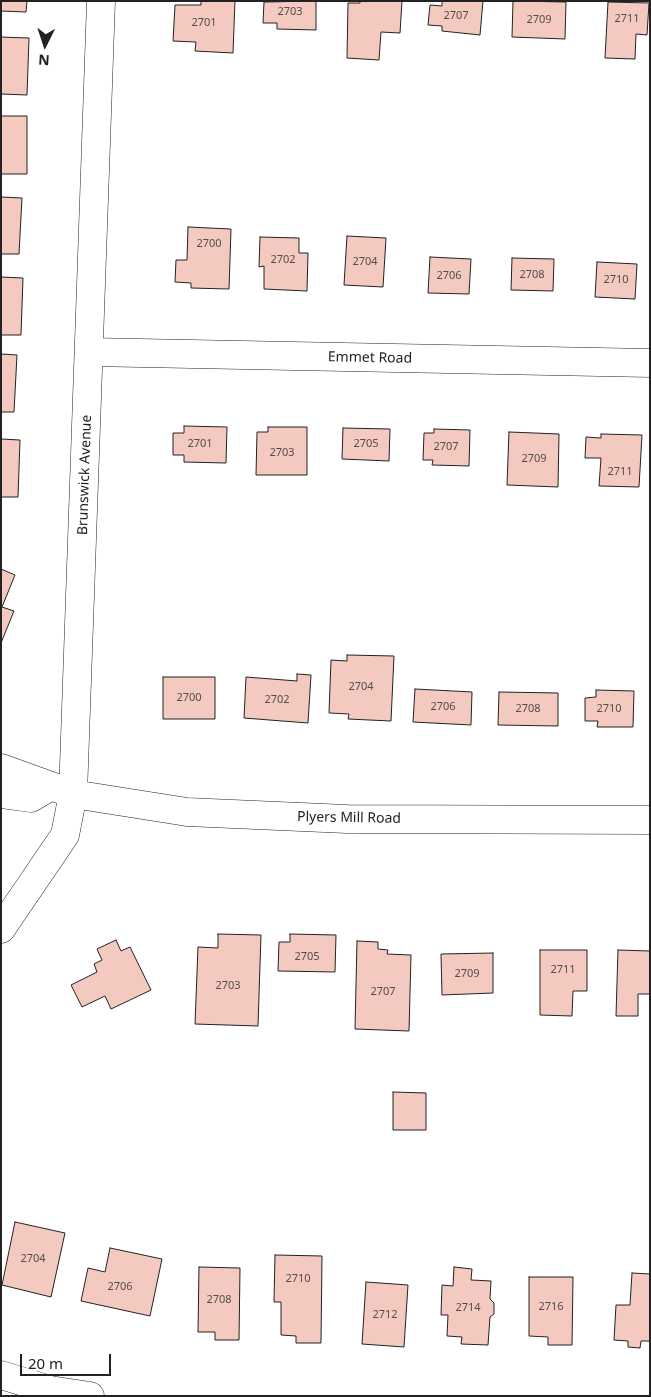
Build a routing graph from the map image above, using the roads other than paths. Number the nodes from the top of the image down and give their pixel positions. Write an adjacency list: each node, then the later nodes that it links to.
1 (101, 1): 2 (street, Brunswick Avenue)
2 (89, 352): 3 (street, Emmet Road); 5 (street, Brunswick Avenue)
3 (650, 363)
4 (1, 768): 5 (street, Plyers Mill Road)
5 (62, 790): 6 (street); 7 (street, Plyers Mill Road); 8 (street, Brunswick Avenue)
6 (1, 794)
7 (650, 820)
8 (1, 929)
9 (1, 1375): 10 (street)
10 (90, 1396)

